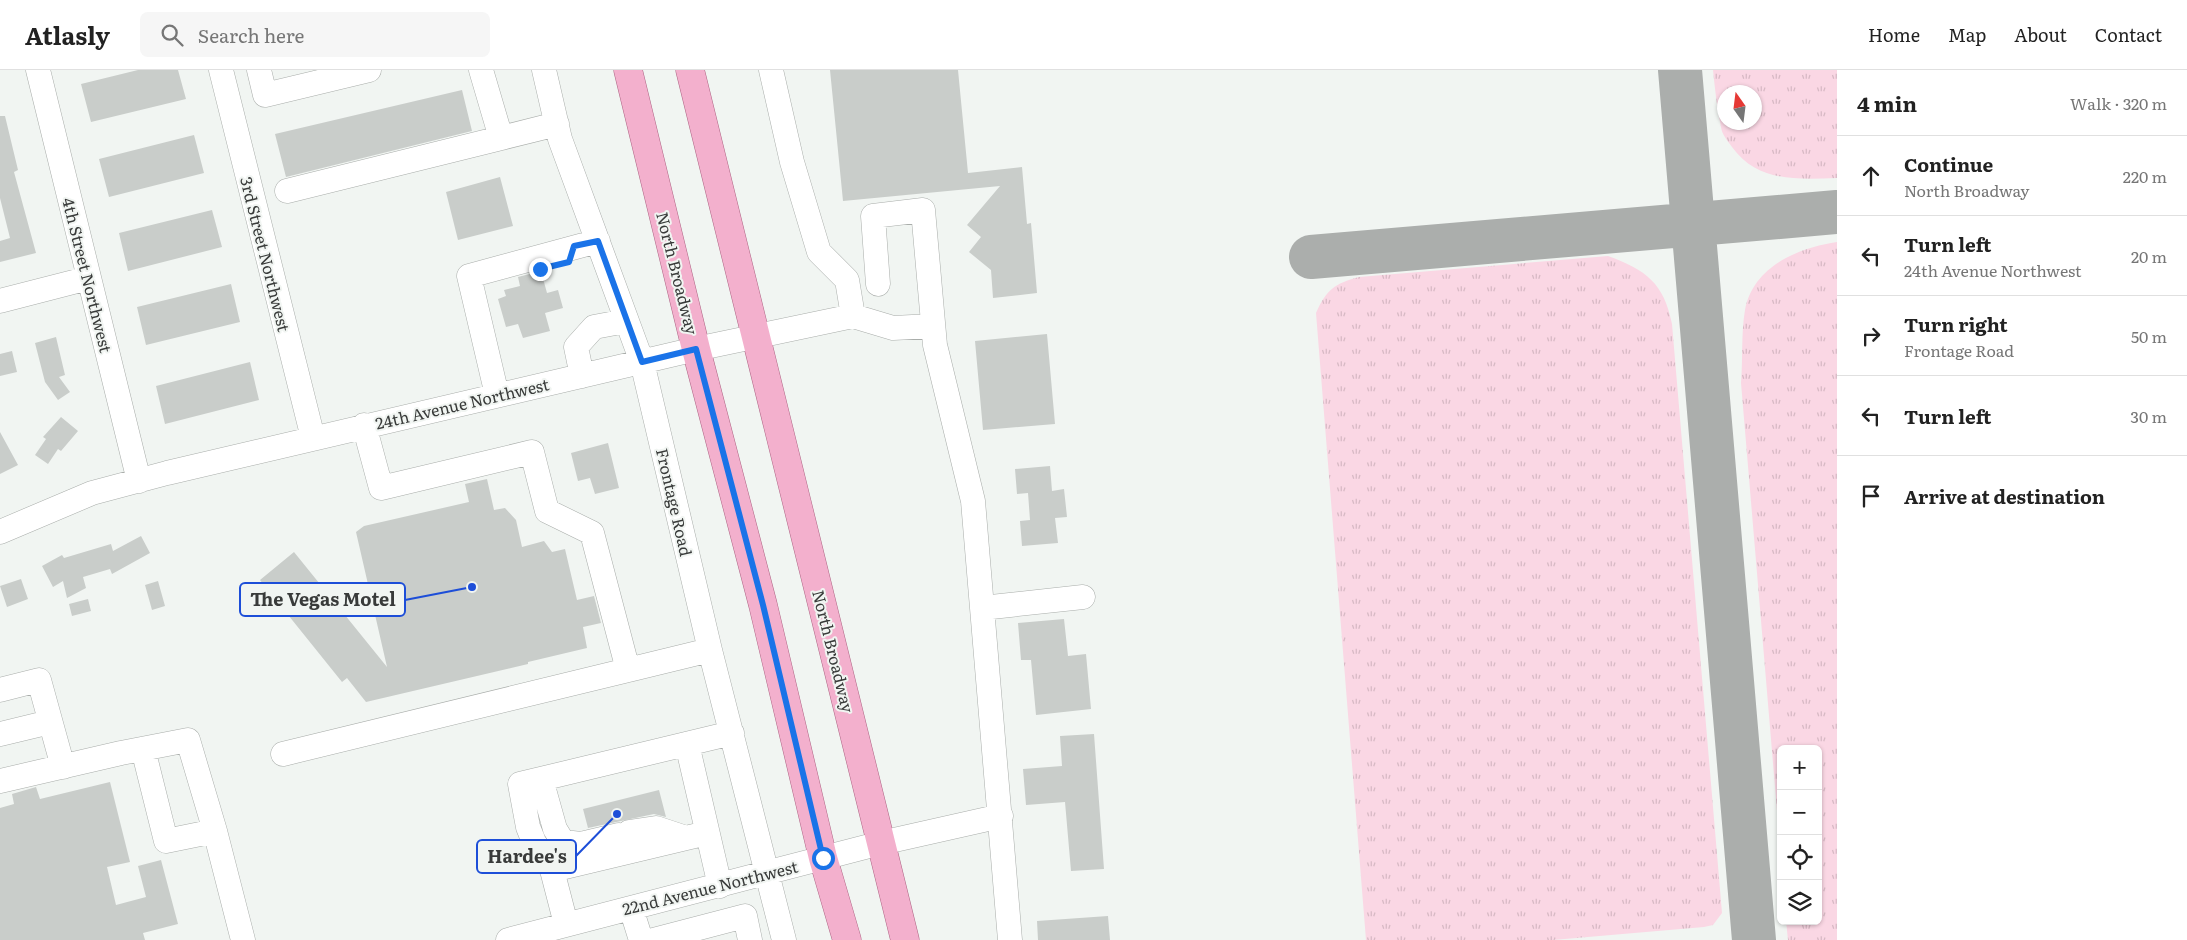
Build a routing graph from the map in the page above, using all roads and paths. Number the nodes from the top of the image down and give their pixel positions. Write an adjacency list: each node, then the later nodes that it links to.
1 (38, 70): 18 (street, 4th Street Northwest)
2 (221, 70): 30 (street, 3rd Street Northwest)
3 (259, 70): 4 (street)
4 (369, 70)
5 (481, 70): 11 (street)
6 (544, 70): 10 (street, Frontage Road)
7 (628, 70): 25 (main road, North Broadway)
8 (690, 70): 24 (main road, North Broadway)
9 (771, 70): 21 (street)
10 (557, 124): 11 (street); 13 (street, Frontage Road)
11 (501, 138): 12 (street)
12 (287, 191)
13 (598, 241): 14 (street); 22 (street, Frontage Road)
14 (574, 246): 15 (street); 16 (street)
15 (540, 269)
16 (477, 274): 17 (street); 28 (street)
17 (517, 275)
18 (89, 278): 20 (street); 31 (street, 4th Street Northwest)
19 (878, 284): 23 (street)
20 (0, 301)
21 (853, 316): 23 (street, 24th Avenue Northwest); 24 (street, 24th Avenue Northwest)
22 (626, 321): 26 (street, Frontage Road); 27 (street)
23 (932, 326): 34 (street)
24 (756, 336): 25 (street, 24th Avenue Northwest); 50 (main road, North Broadway)
25 (696, 349): 26 (street, 24th Avenue Northwest); 51 (main road, North Broadway)
26 (642, 362): 27 (street, 24th Avenue Northwest); 35 (street, Frontage Road)
27 (582, 376): 28 (street, 24th Avenue Northwest)
28 (497, 395): 29 (street, 24th Avenue Northwest)
29 (364, 425): 30 (street, 24th Avenue Northwest); 36 (street)
30 (313, 438): 31 (street, 24th Avenue Northwest)
31 (139, 481): 32 (street, 24th Avenue Northwest)
32 (0, 532)
33 (1083, 598): 34 (street)
34 (982, 608): 47 (street)
35 (710, 650): 36 (street); 39 (street, Frontage Road)
36 (628, 670): 43 (street)
37 (0, 690): 38 (street)
38 (50, 722): 40 (street); 44 (street)
39 (732, 733): 41 (street); 53 (street, Frontage Road)
40 (0, 734)
41 (686, 744): 45 (street); 49 (street)
42 (143, 749): 44 (street); 48 (street); 48 (street)
43 (283, 754)
44 (62, 767): 46 (street)
45 (541, 779): 49 (street); 52 (street)
46 (0, 782)
47 (1001, 816): 50 (street, 22nd Avenue Northwest); 68 (street)
48 (216, 831): 60 (street)
49 (697, 836): 52 (street); 54 (street)
50 (881, 843): 51 (street, 22nd Avenue Northwest); 67 (main road, North Broadway)
51 (823, 858): 53 (street, 22nd Avenue Northwest); 66 (main road, North Broadway)
52 (552, 870): 58 (street)
53 (767, 874): 54 (street, 22nd Avenue Northwest); 56 (street, Frontage Road)
54 (729, 884): 55 (street, 22nd Avenue Northwest); 57 (street)
55 (631, 908): 58 (street, 22nd Avenue Northwest); 62 (street)
56 (776, 908): 57 (street); 65 (street, Frontage Road)
57 (745, 916): 63 (street); 64 (street)
58 (566, 924): 59 (street, 22nd Avenue Northwest)
59 (539, 936): 61 (street, 22nd Avenue Northwest)
60 (243, 940)
61 (508, 940)
62 (641, 940)
63 (653, 940)
64 (750, 940)
65 (784, 940)
66 (847, 940)
67 (905, 940)
68 (1010, 940)

